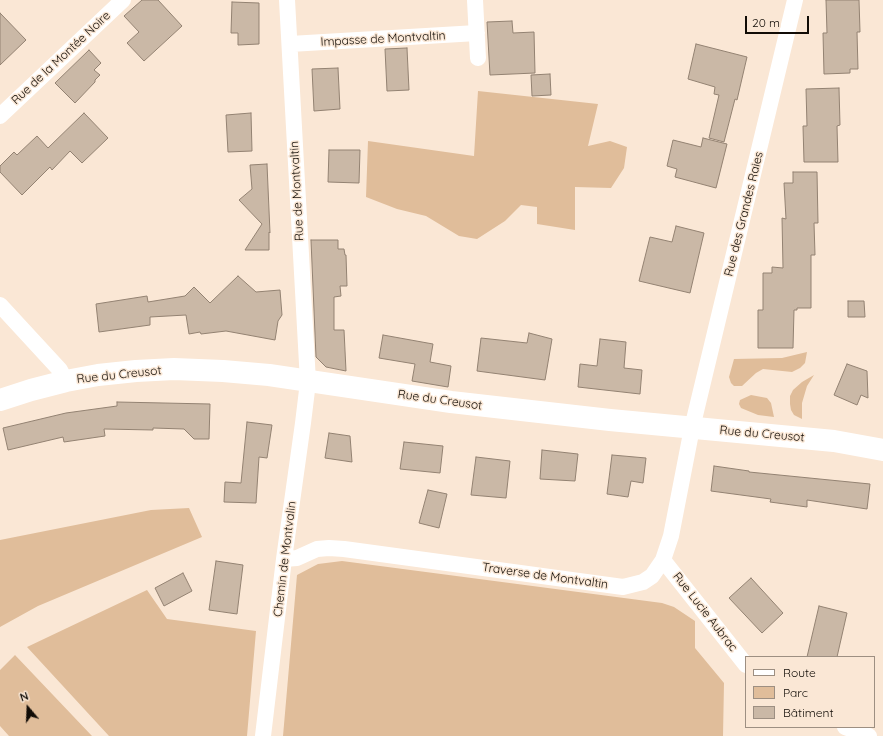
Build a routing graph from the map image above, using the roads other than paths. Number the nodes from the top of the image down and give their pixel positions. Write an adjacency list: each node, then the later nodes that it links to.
1 (122, 0): 8 (street, Rue de la Montée Noire)
2 (287, 0): 6 (street, Rue de Montvaltin)
3 (475, 0): 5 (street)
4 (795, 0): 13 (street, Rue des Grandes Raies)
5 (477, 33): 6 (street, Impasse de Montvaltin); 7 (street)
6 (290, 44): 11 (street, Rue de Montvaltin)
7 (478, 58)
8 (0, 116)
9 (0, 304): 10 (street)
10 (66, 381): 11 (street, Rue du Creusot); 12 (street, Rue du Creusot)
11 (308, 382): 13 (street, Rue du Creusot); 15 (street, Chemin de Montvalin)
12 (0, 400)
13 (692, 428): 14 (street, Rue du Creusot); 16 (street, Traverse de Montvaltin)
14 (883, 450)
15 (284, 559): 16 (street, Traverse de Montvaltin); 19 (street, Chemin de Montvalin)
16 (663, 560): 17 (street, Rue Lucie Aubrac)
17 (745, 664)
18 (848, 728): 20 (street)
19 (263, 736)
20 (869, 736)

